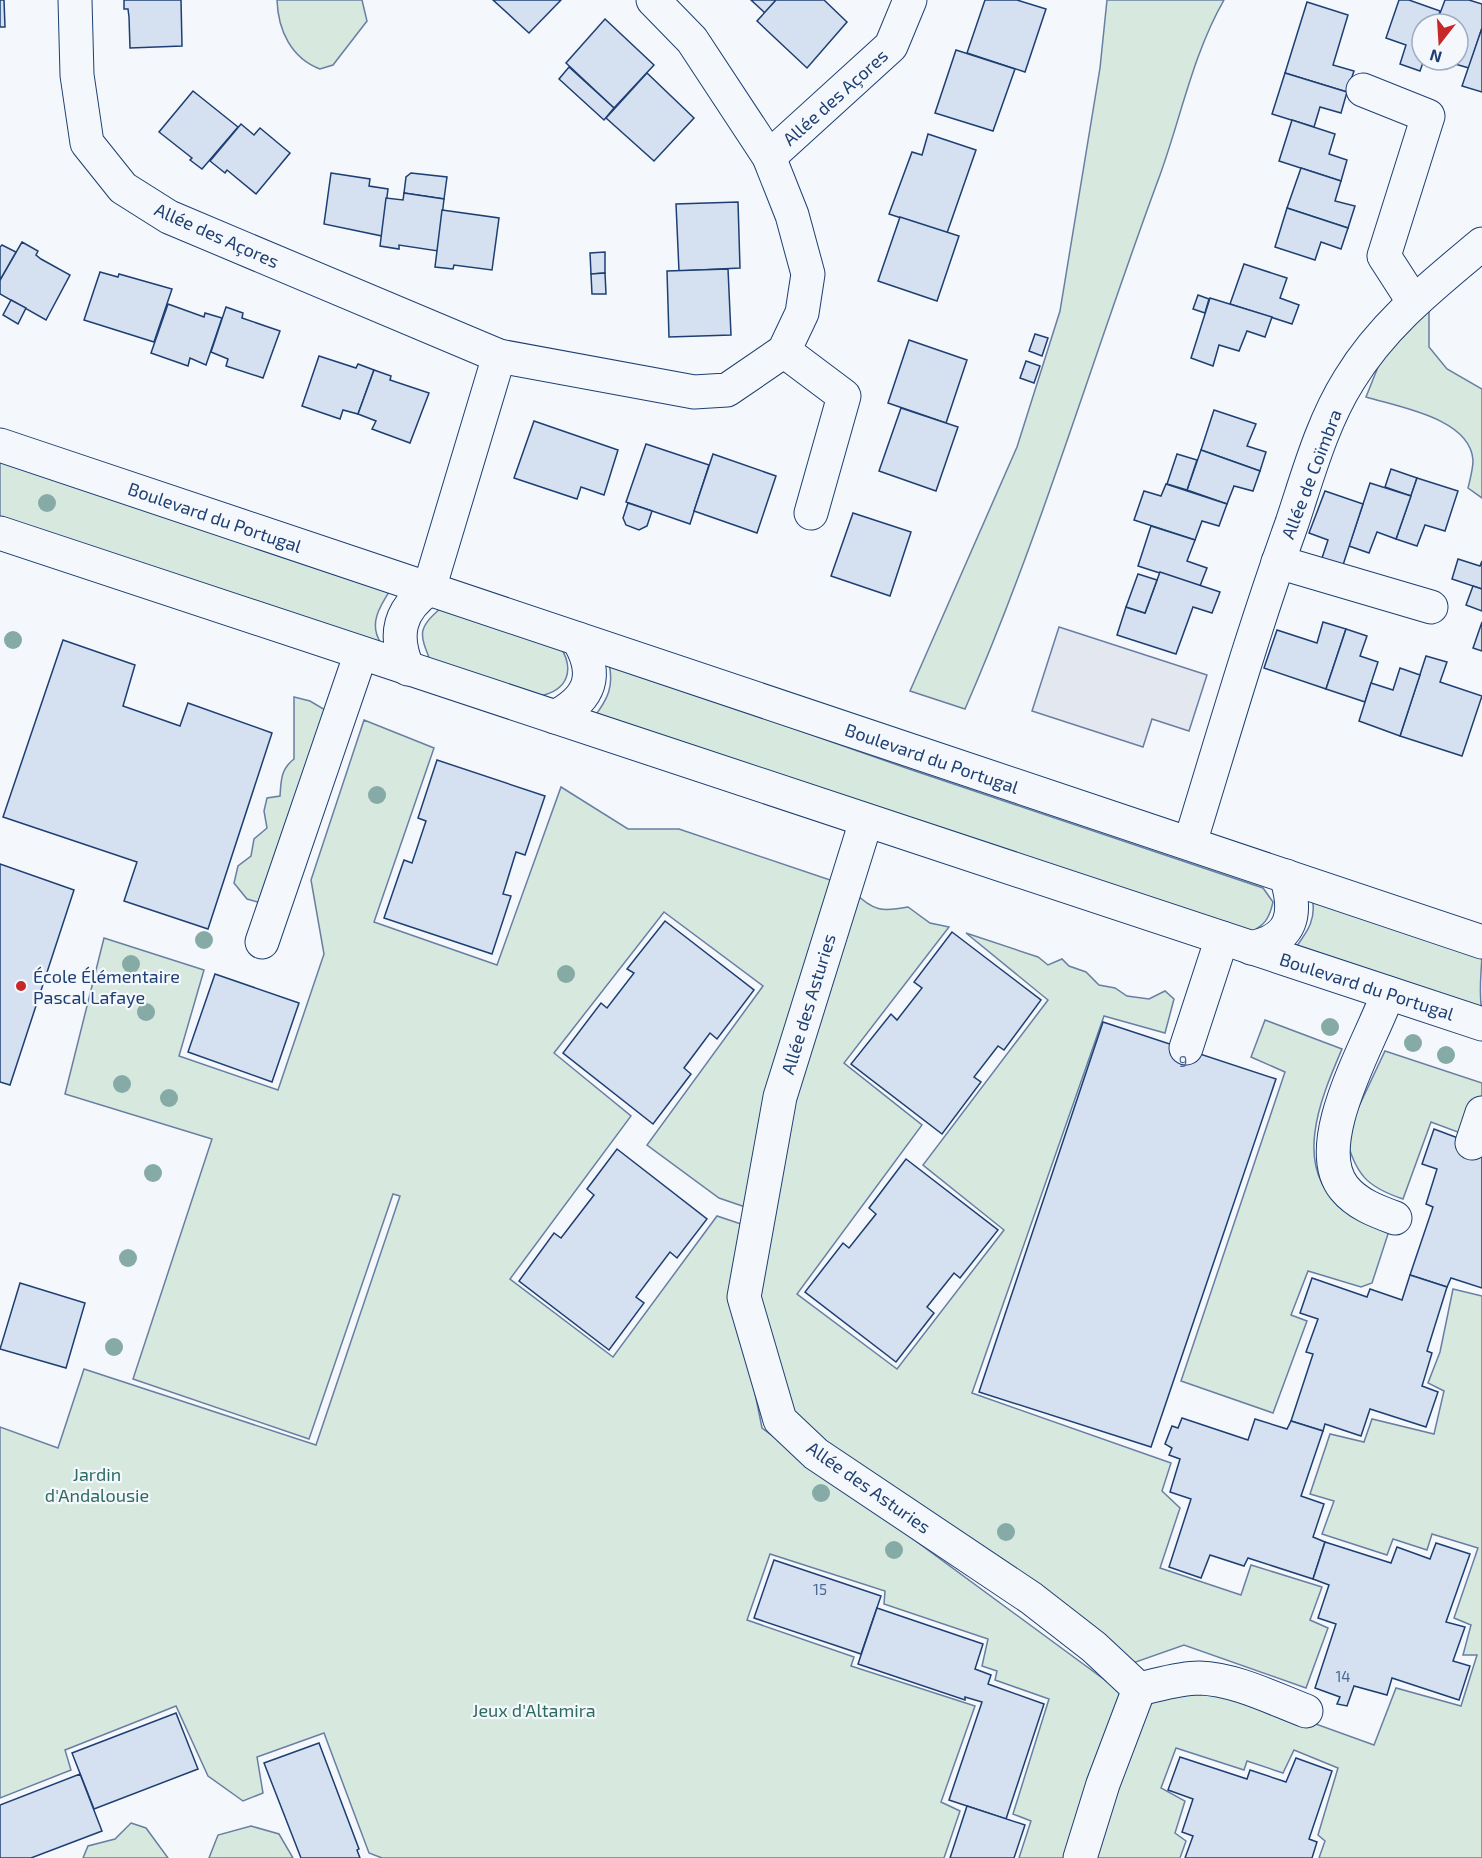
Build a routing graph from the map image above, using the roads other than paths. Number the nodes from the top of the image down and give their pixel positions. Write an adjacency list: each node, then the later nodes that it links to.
1 (75, 0): 9 (street, Allée des Açores)
2 (653, 0): 5 (street, Allée des Açores)
3 (910, 0): 5 (street, Allée des Açores)
4 (1363, 90): 7 (street)
5 (769, 157): 8 (street, Allée des Açores)
6 (1482, 244): 7 (street, Allée de Coïmbra)
7 (1413, 301): 13 (street, Allée de Coïmbra)
8 (784, 351): 9 (street, Allée des Açores); 11 (street)
9 (499, 356): 14 (street)
10 (0, 445): 14 (street, Boulevard du Portugal)
11 (811, 513)
12 (0, 534): 17 (street, Boulevard du Portugal)
13 (1278, 562): 15 (street, Allée de Coïmbra); 21 (street, Allée de Coïmbra)
14 (429, 589): 16 (street, Boulevard du Portugal); 18 (street)
15 (1431, 607)
16 (578, 639): 19 (street); 21 (street, Boulevard du Portugal)
17 (361, 653): 18 (street, Boulevard du Portugal); 23 (street)
18 (408, 669): 19 (street, Boulevard du Portugal)
19 (555, 717): 20 (street, Boulevard du Portugal)
20 (866, 820): 25 (street, Boulevard du Portugal); 30 (street, Allée des Asturies)
21 (1190, 843): 22 (street, Boulevard du Portugal)
22 (1286, 876): 24 (street, Boulevard du Portugal); 25 (street, Boulevard du Portugal)
23 (262, 942)
24 (1482, 942)
25 (1236, 943): 26 (street, Boulevard du Portugal); 28 (street)
26 (1388, 993): 27 (street, Boulevard du Portugal); 29 (street)
27 (1482, 1024)
28 (1186, 1048)
29 (1395, 1218)
30 (1139, 1689): 31 (street); 32 (street)
31 (1306, 1711)
32 (1080, 1858)

